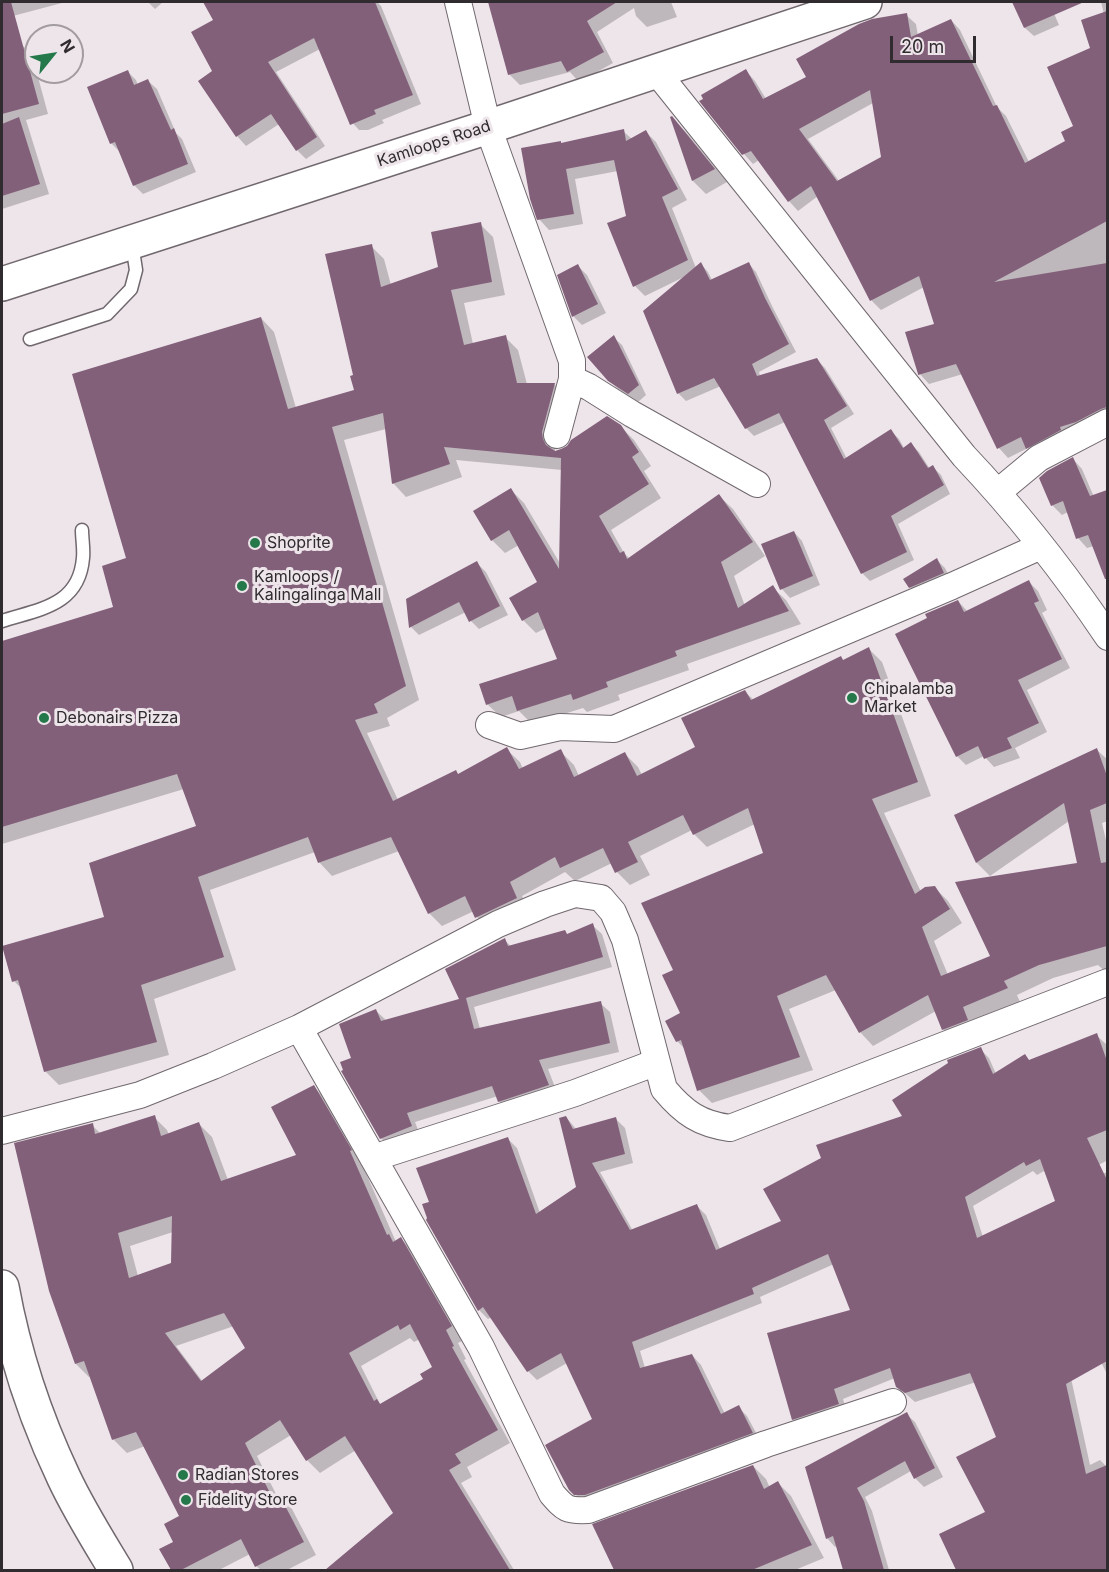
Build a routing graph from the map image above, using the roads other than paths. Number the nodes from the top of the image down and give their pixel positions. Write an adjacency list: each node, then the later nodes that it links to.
1 (458, 2): 4 (street)
2 (865, 2): 3 (main road, Kamloops Road)
3 (655, 70): 4 (main road, Kamloops Road); 12 (street)
4 (488, 127): 5 (main road, Kamloops Road); 8 (street)
5 (132, 242): 6 (main road, Kamloops Road); 7 (lane)
6 (2, 284)
7 (30, 339)
8 (572, 379): 10 (street); 11 (street)
9 (1107, 422): 12 (street)
10 (556, 435)
11 (757, 484)
12 (998, 492): 14 (street)
13 (82, 530): 15 (lane)
14 (1041, 546): 16 (street); 17 (street)
15 (2, 621)
16 (1107, 637)
17 (489, 725)
18 (1107, 982): 20 (street)
19 (299, 1028): 20 (street); 21 (street); 22 (street)
20 (657, 1062): 22 (street)
21 (2, 1131)
22 (373, 1158): 24 (street)
23 (2, 1287): 25 (main road)
24 (893, 1402)
25 (116, 1570)

